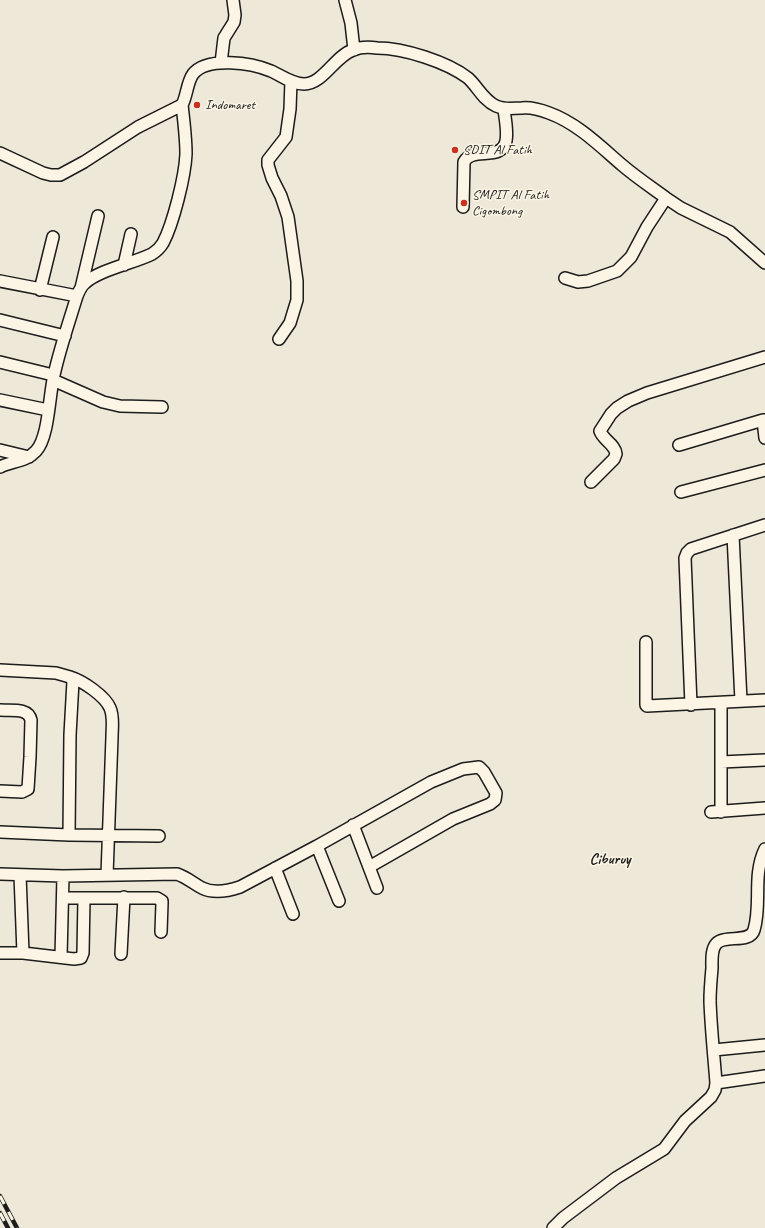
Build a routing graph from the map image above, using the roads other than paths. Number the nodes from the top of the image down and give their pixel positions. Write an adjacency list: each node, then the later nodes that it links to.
1 (233, 0): 4 (street)
2 (345, 0): 3 (street)
3 (354, 50): 5 (street); 7 (street)
4 (221, 63): 5 (street); 6 (street)
5 (292, 81): 22 (street)
6 (182, 106): 8 (street); 15 (street)
7 (504, 109): 9 (street); 10 (street)
8 (0, 153)
9 (666, 198): 14 (street); 16 (street)
10 (463, 207)
11 (98, 216): 19 (street)
12 (131, 234): 15 (street)
13 (53, 237): 18 (street)
14 (765, 263)
15 (124, 265): 19 (street)
16 (565, 278)
17 (0, 281): 18 (street)
18 (40, 290): 19 (street)
19 (79, 292): 21 (street)
20 (0, 320): 21 (street)
21 (65, 336): 25 (street)
22 (280, 339)
23 (765, 357): 36 (street)
24 (0, 362): 25 (street)
25 (53, 378): 27 (street); 28 (street)
26 (0, 400): 28 (street)
27 (162, 407)
28 (48, 410): 33 (street)
29 (764, 420): 30 (street); 31 (street)
30 (765, 438)
31 (679, 445)
32 (0, 450): 33 (street)
33 (29, 457): 34 (street)
34 (0, 467)
35 (765, 470): 37 (street)
36 (591, 482)
37 (681, 492)
38 (765, 525): 39 (street)
39 (733, 535): 44 (street); 46 (street)
40 (646, 642): 46 (street)
41 (0, 670): 42 (street)
42 (70, 677): 54 (street); 55 (street)
43 (765, 700): 44 (street)
44 (741, 701): 45 (street)
45 (720, 703): 46 (street); 49 (street)
46 (691, 705)
47 (0, 710): 50 (street)
48 (765, 760): 49 (street)
49 (721, 762): 51 (street)
50 (0, 792)
51 (765, 808)
52 (353, 825): 57 (street); 59 (street); 59 (street)
53 (0, 832): 55 (street)
54 (109, 834): 55 (street); 56 (street); 63 (street)
55 (69, 835)
56 (159, 836)
57 (317, 846): 60 (street); 69 (street)
58 (765, 849): 77 (street)
59 (369, 867): 65 (street)
60 (275, 868): 63 (street); 70 (street)
61 (0, 874): 62 (street)
62 (20, 875): 64 (street); 73 (street)
63 (108, 875): 64 (street)
64 (63, 876): 67 (street)
65 (377, 888)
66 (124, 897): 68 (street); 71 (street); 74 (street)
67 (63, 898): 68 (street); 75 (street)
68 (84, 898): 75 (street)
69 (339, 901)
70 (293, 914)
71 (161, 932)
72 (0, 953): 73 (street)
73 (23, 953): 75 (street)
74 (121, 954)
75 (61, 957)
76 (765, 1045): 77 (street)
77 (714, 1050): 79 (street)
78 (765, 1076): 79 (street)
79 (716, 1084): 80 (street)
80 (553, 1228)

